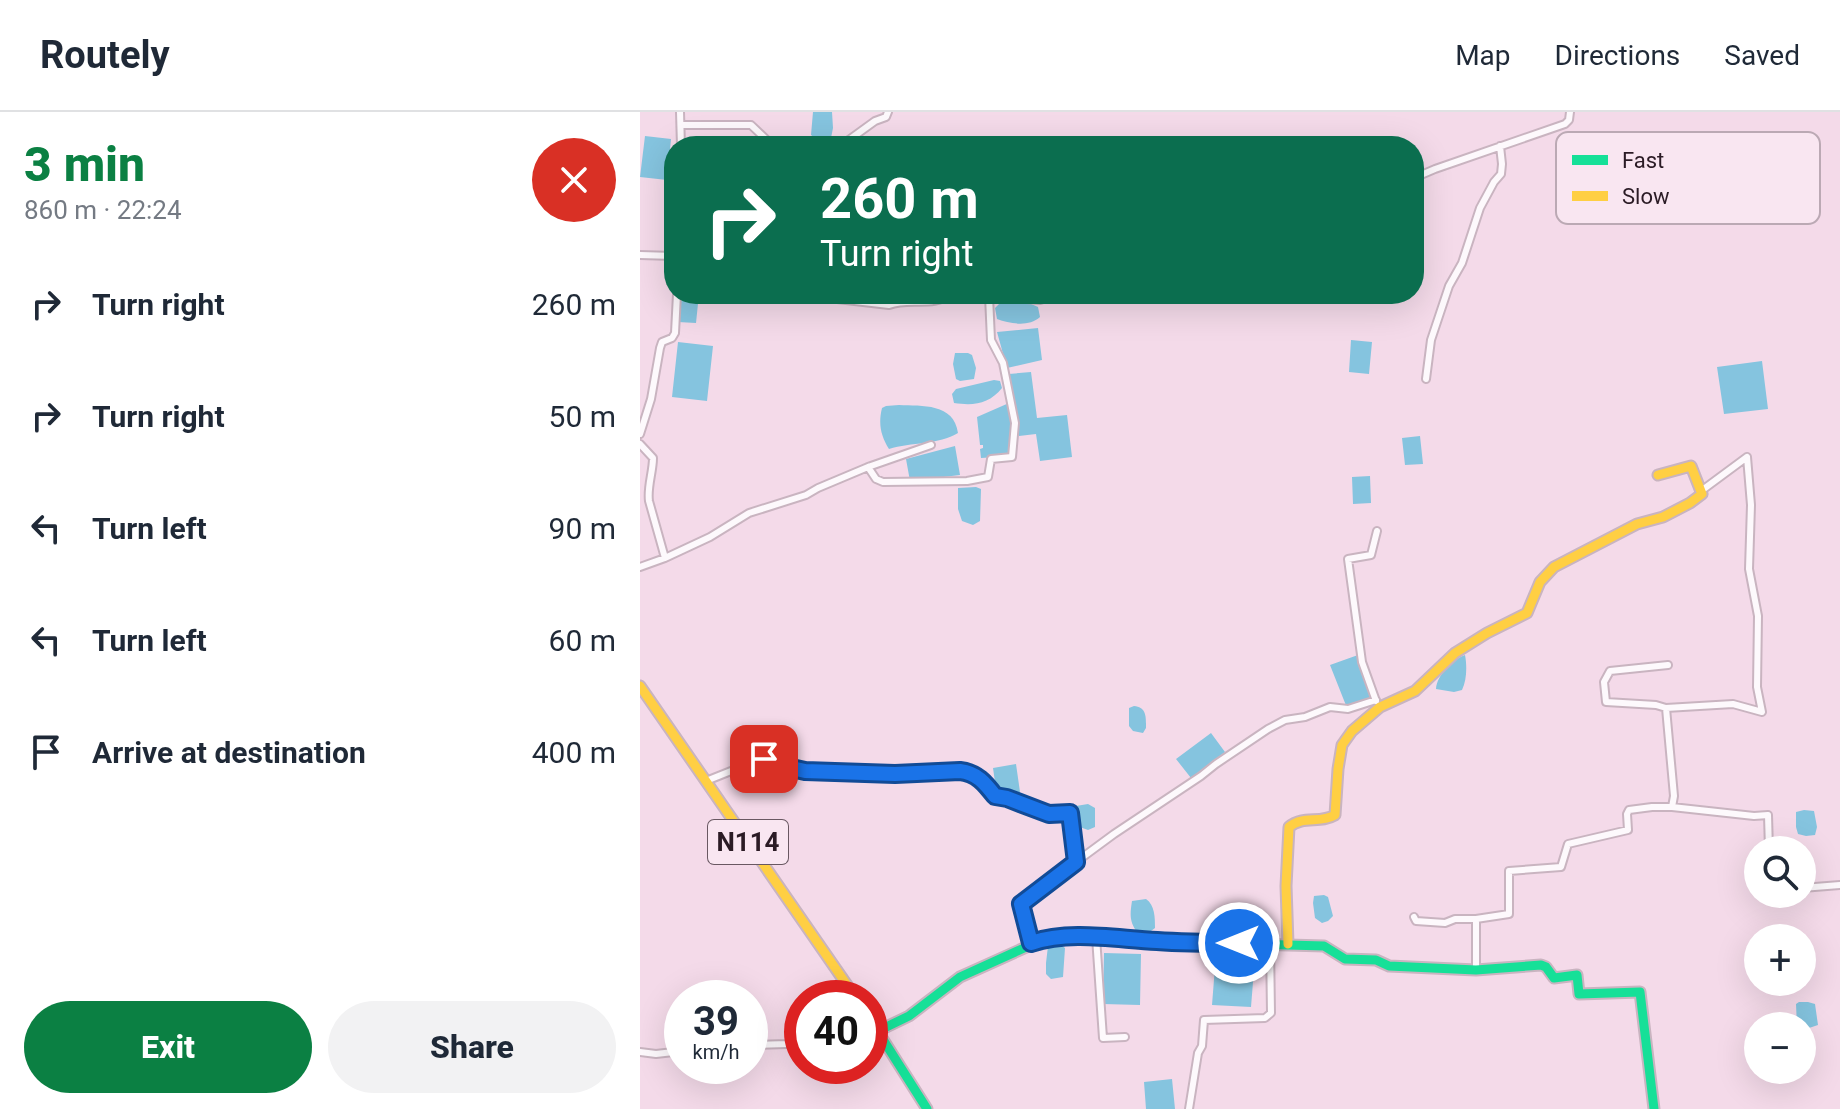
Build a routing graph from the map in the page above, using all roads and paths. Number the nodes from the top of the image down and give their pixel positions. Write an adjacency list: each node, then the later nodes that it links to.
1 (680, 112): 4 (street)
2 (888, 112): 7 (street)
3 (1570, 112): 8 (street)
4 (681, 125): 5 (street); 6 (street)
5 (681, 136)
6 (763, 136)
7 (854, 136)
8 (1500, 146): 9 (street); 14 (street)
9 (1424, 174)
10 (640, 255): 11 (street)
11 (664, 256)
12 (676, 304): 15 (street)
13 (987, 304): 18 (street)
14 (1426, 379)
15 (640, 434)
16 (640, 444): 22 (street)
17 (931, 445): 18 (street)
18 (868, 467): 22 (street)
19 (1658, 475): 20 (main road)
20 (1701, 491): 26 (main road); 27 (street)
21 (1377, 531): 26 (street)
22 (665, 558): 23 (street)
23 (640, 567)
24 (1668, 665): 27 (street)
25 (640, 686): 28 (main road, N114)
26 (1378, 704): 31 (street); 39 (main road)
27 (1666, 708): 29 (street)
28 (706, 781): 31 (street); 41 (main road, N114)
29 (1672, 807): 30 (street); 35 (street)
30 (1769, 836)
31 (1076, 862): 37 (street)
32 (1840, 885): 33 (street)
33 (1816, 887)
34 (1414, 917): 35 (street)
35 (1476, 919): 40 (street)
36 (1096, 937): 37 (main road); 38 (main road); 43 (street)
37 (1031, 943): 42 (main road)
38 (1270, 944): 39 (main road); 48 (street)
39 (1288, 944): 40 (main road)
40 (1476, 970): 49 (main road)
41 (844, 980)
42 (888, 1026)
43 (1125, 1037)
44 (888, 1047): 47 (main road)
45 (640, 1052): 46 (street)
46 (664, 1053)
47 (927, 1109)
48 (1189, 1109)
49 (1654, 1109)

